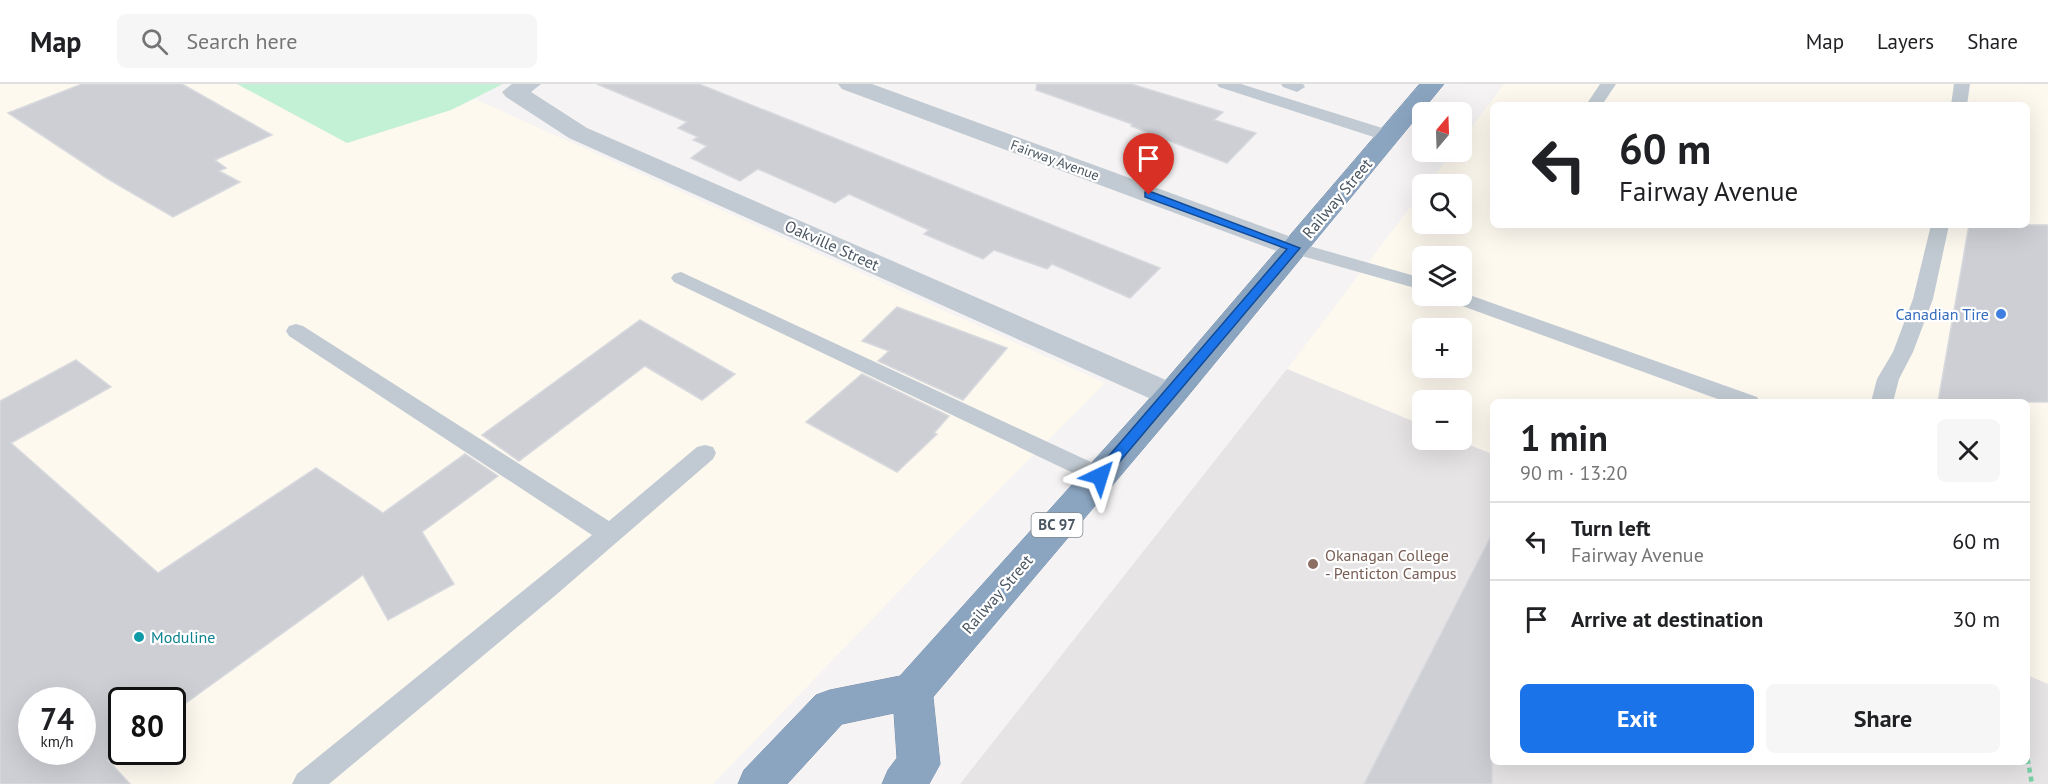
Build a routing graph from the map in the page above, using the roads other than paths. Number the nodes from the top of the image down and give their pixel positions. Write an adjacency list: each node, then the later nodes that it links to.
1 (529, 84): 17 (street, Oakville Street)
2 (850, 84): 12 (street, Fairway Avenue)
3 (1225, 84): 10 (lane)
4 (1431, 84): 10 (highway, Railway Street / BC 97)
5 (1608, 84): 8 (lane)
6 (1945, 84): 7 (lane)
7 (1962, 86): 9 (lane)
8 (1596, 102)
9 (1959, 102)
10 (1389, 136): 12 (highway, Railway Street / BC 97)
11 (1939, 228): 19 (lane)
12 (1295, 248): 14 (lane); 17 (highway, Railway Street / BC 97)
13 (681, 278): 21 (lane)
14 (1412, 281)
15 (1472, 303): 18 (lane)
16 (296, 331): 22 (lane)
17 (1170, 395): 21 (highway, Railway Street / BC 97)
18 (1741, 399)
19 (1883, 399)
20 (705, 453): 22 (lane)
21 (1100, 476): 23 (highway, Railway Street / BC 97)
22 (610, 534): 24 (lane)
23 (912, 692): 25 (highway); 26 (highway)
24 (307, 784)
25 (759, 784)
26 (903, 784)

